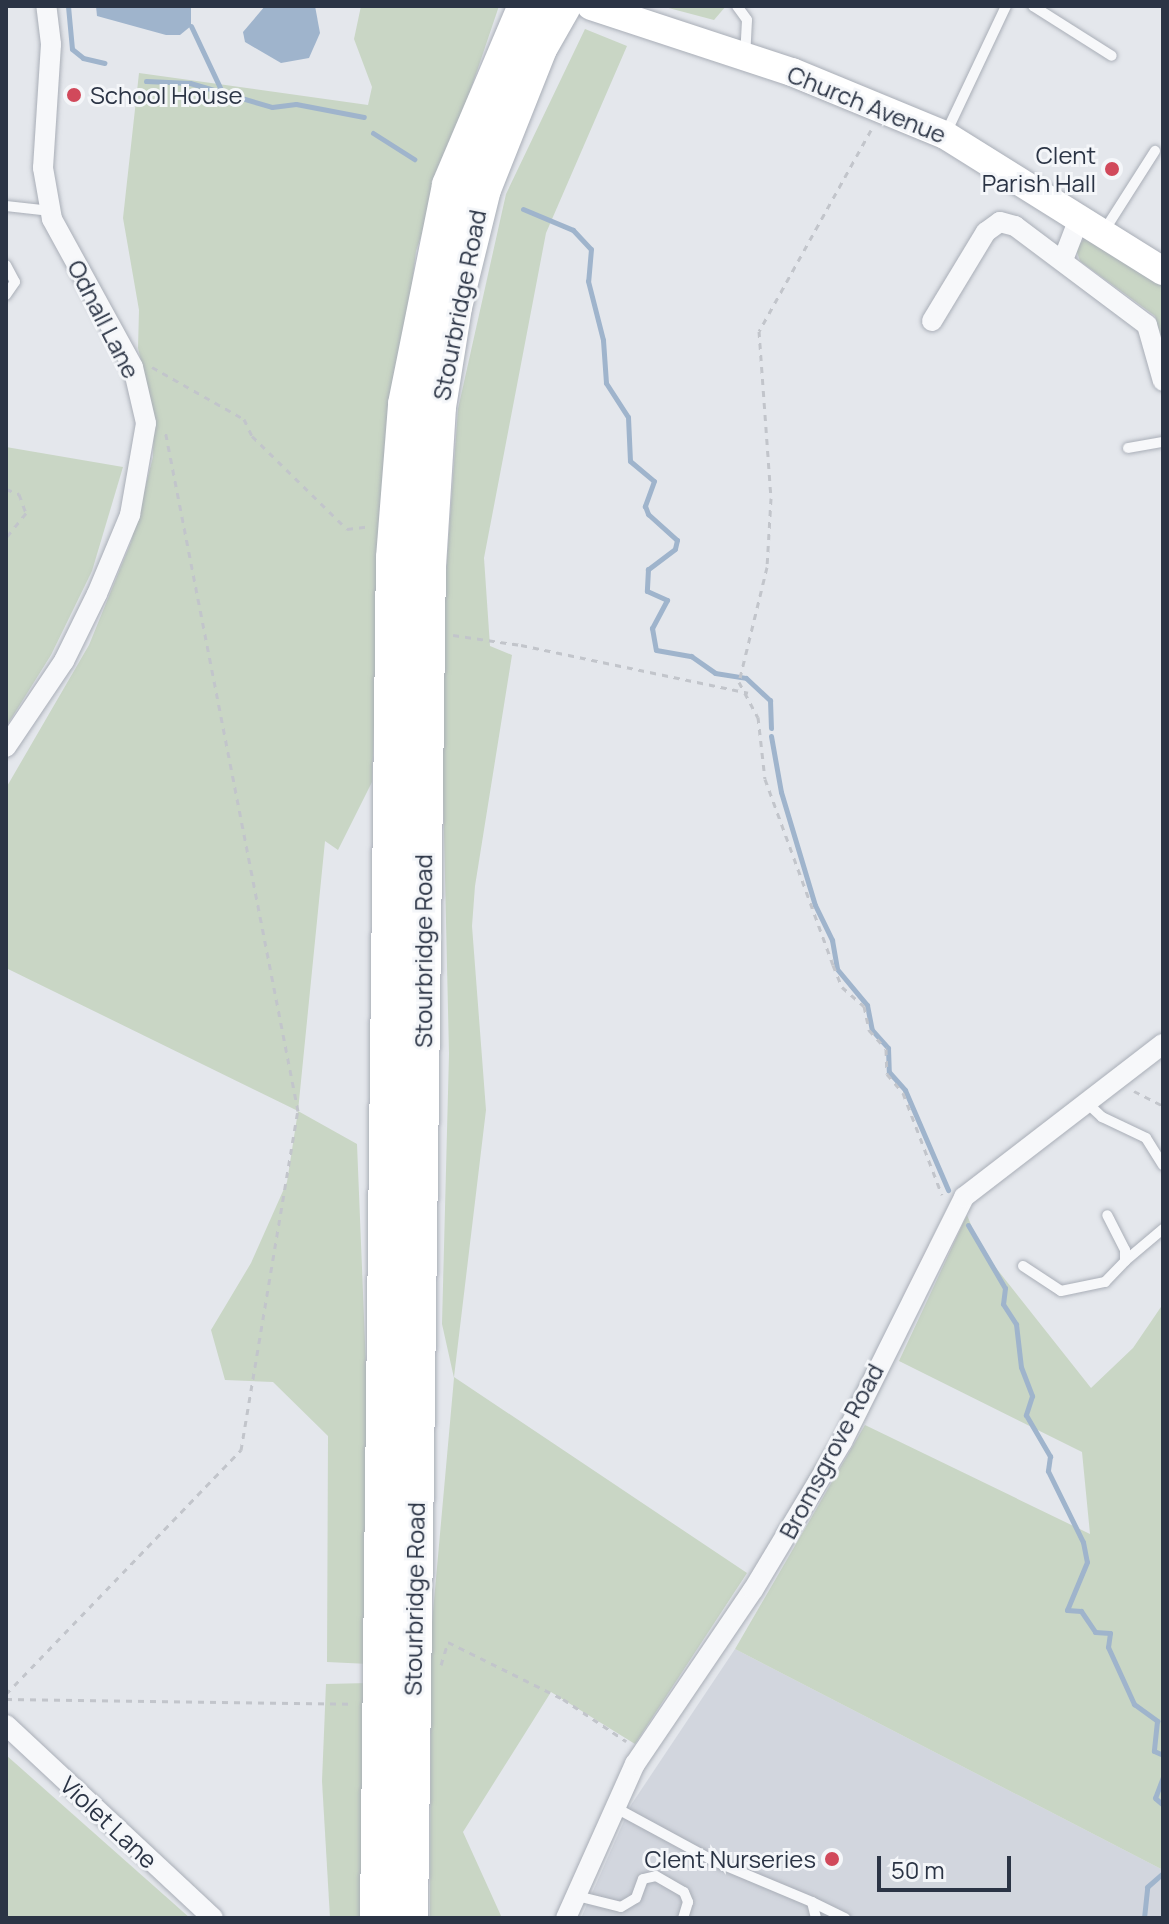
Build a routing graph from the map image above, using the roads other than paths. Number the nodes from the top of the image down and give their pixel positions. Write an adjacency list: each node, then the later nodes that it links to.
1 (46, 6): 13 (street, Odnall Lane)
2 (563, 6): 7 (highway, Stourbridge Road)
3 (591, 6): 9 (street, Church Avenue)
4 (737, 6): 9 (lane)
5 (1006, 6): 10 (lane)
6 (1033, 6): 8 (lane)
7 (525, 29): 38 (highway, Stourbridge Road); 39 (highway, Stourbridge Road)
8 (1112, 56)
9 (745, 58): 10 (street, Church Avenue)
10 (945, 135): 14 (street, Church Avenue)
11 (1155, 151): 15 (lane)
12 (6, 206): 13 (lane)
13 (51, 211): 24 (street, Odnall Lane)
14 (1080, 216): 15 (street, Church Avenue); 16 (street)
15 (1103, 233): 18 (street, Church Avenue)
16 (1063, 260): 20 (street); 21 (street)
17 (6, 265): 19 (lane)
18 (1163, 271)
19 (6, 295)
20 (932, 321)
21 (1163, 381)
22 (1163, 442): 23 (lane)
23 (1128, 448)
24 (6, 747)
25 (1163, 1044): 26 (street, Bromsgrove Road)
26 (1087, 1103): 27 (lane); 33 (street, Bromsgrove Road)
27 (1163, 1165)
28 (1107, 1215): 30 (lane)
29 (1163, 1229): 30 (lane)
30 (1125, 1261): 31 (lane)
31 (1023, 1266)
32 (6, 1725): 37 (street, Violet Lane)
33 (616, 1808): 34 (street, Bromsgrove Road); 35 (lane)
34 (577, 1896): 36 (lane); 40 (street, Bromsgrove Road)
35 (812, 1902): 43 (lane); 44 (lane)
36 (611, 1907): 41 (lane); 42 (lane)
37 (213, 1918)
38 (378, 1918)
39 (410, 1918)
40 (566, 1918)
41 (620, 1918)
42 (683, 1918)
43 (816, 1918)
44 (845, 1918)

